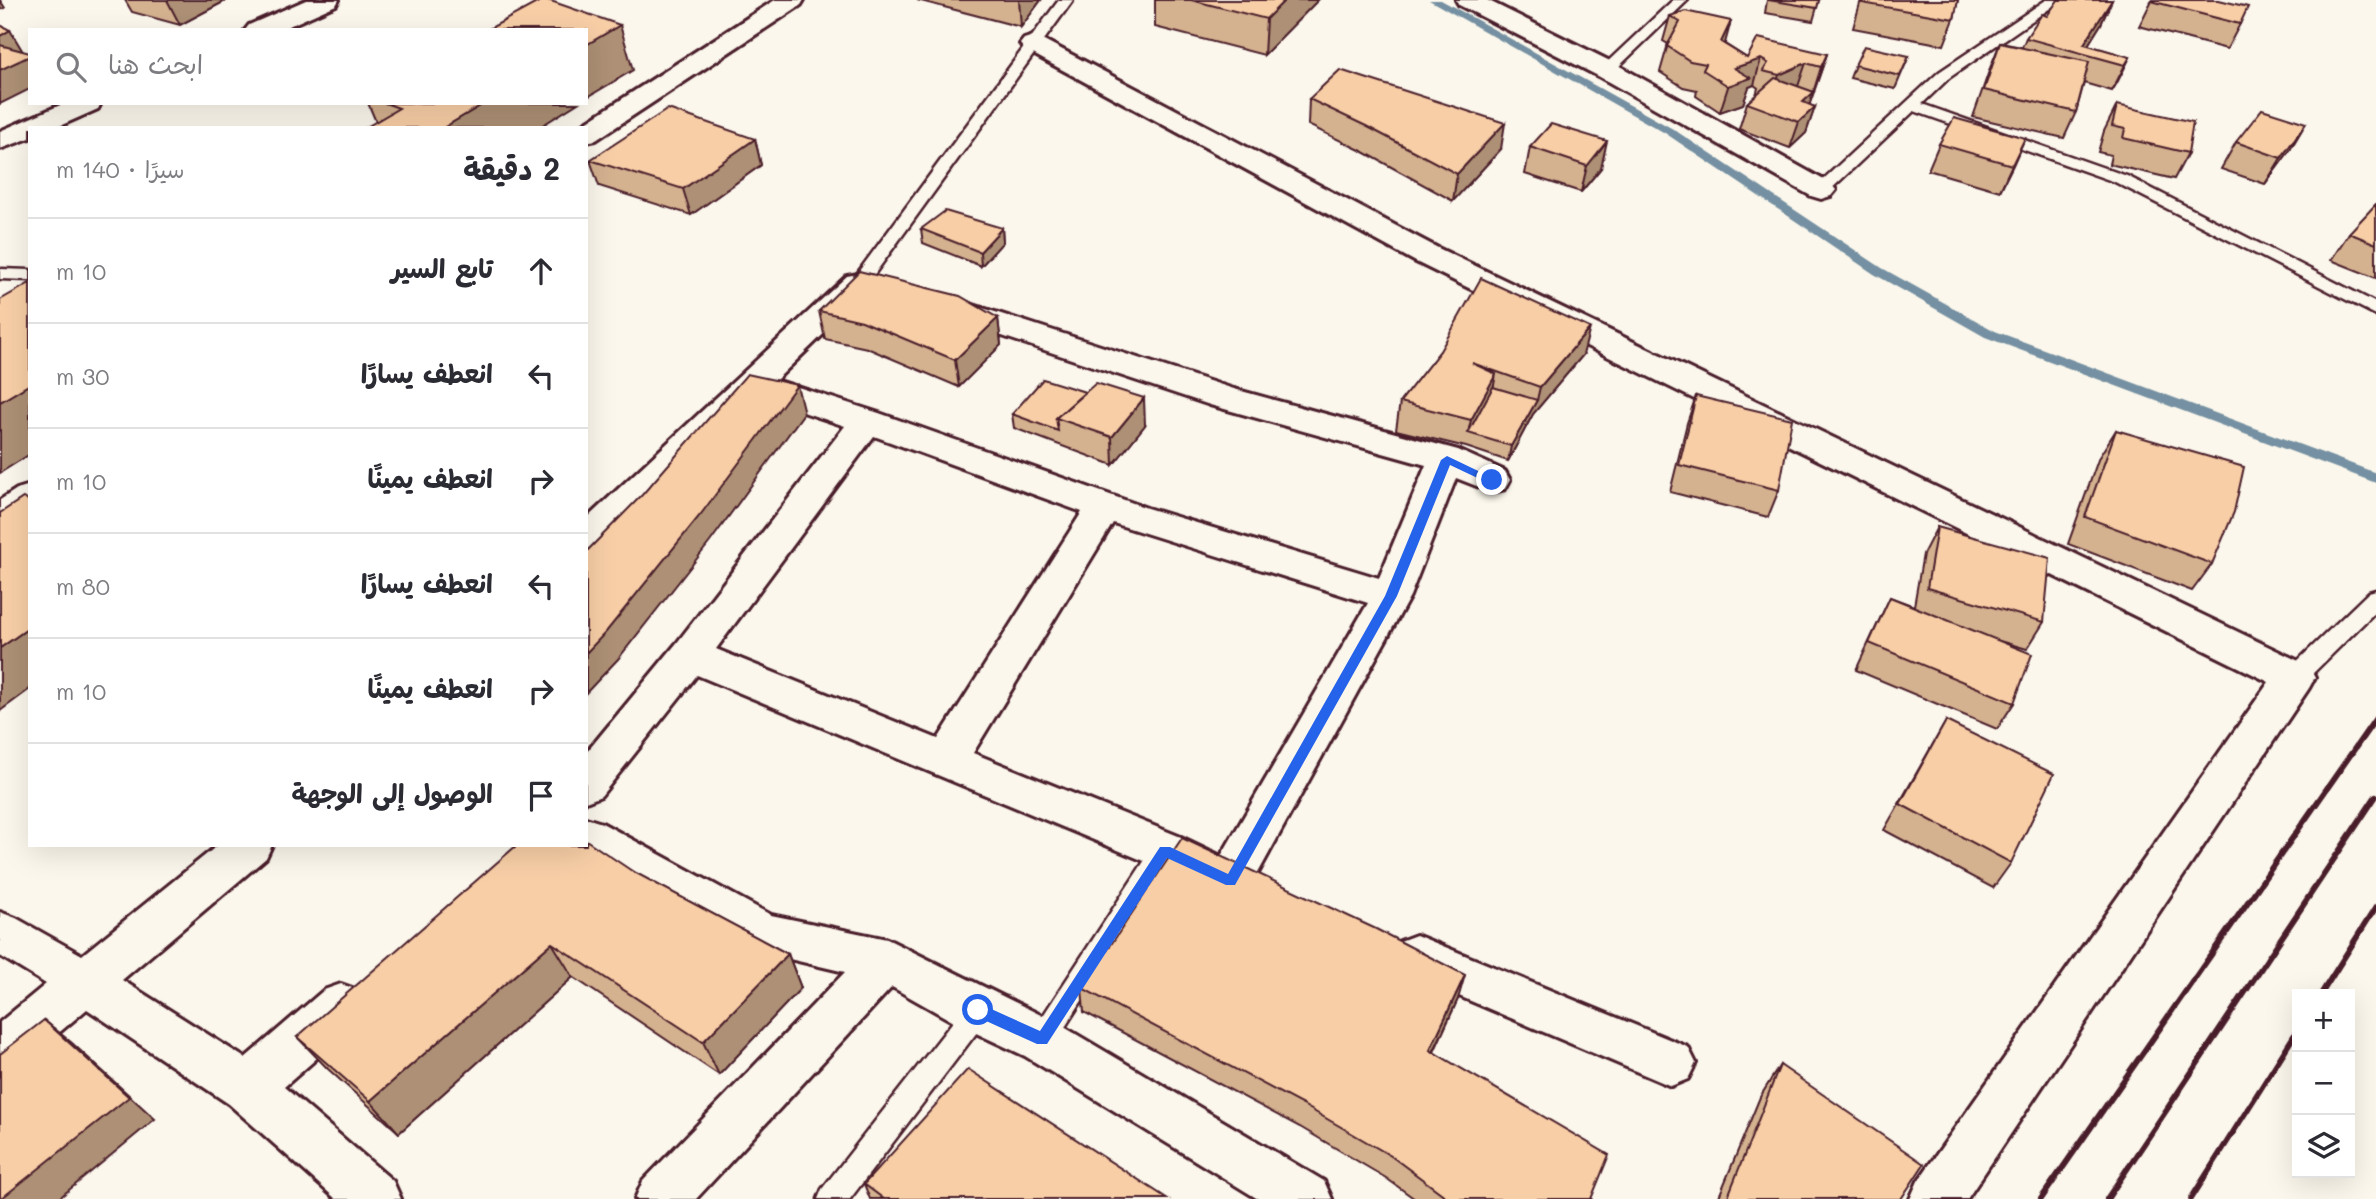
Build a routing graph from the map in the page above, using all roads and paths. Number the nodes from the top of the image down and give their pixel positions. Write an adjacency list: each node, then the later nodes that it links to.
1 (327, 0): 7 (street)
2 (792, 0): 14 (street)
3 (1066, 0): 8 (lane)
4 (1468, 0): 9 (street)
5 (1681, 0): 9 (lane)
6 (2055, 0): 11 (lane)
7 (263, 28)
8 (1033, 44): 19 (lane); 32 (street)
9 (1607, 70): 16 (street)
10 (83, 105): 12 (street)
11 (1912, 105): 16 (lane); 20 (lane)
12 (35, 126)
13 (28, 129): 15 (street)
14 (588, 133)
15 (0, 141)
16 (1821, 190)
17 (0, 274): 18 (lane)
18 (28, 275)
19 (888, 287): 21 (street); 23 (street)
20 (2376, 310)
21 (751, 384): 22 (street); 28 (street)
22 (867, 421): 26 (street); 31 (street)
23 (1447, 460): 24 (street); 29 (street)
24 (1492, 480)
25 (28, 499): 27 (street)
26 (1104, 507): 29 (street); 33 (street)
27 (0, 517)
28 (588, 539)
29 (1391, 596): 37 (street)
30 (2376, 598): 32 (lane)
31 (690, 655): 33 (street); 34 (street)
32 (2295, 677): 52 (street)
33 (946, 761): 37 (street)
34 (588, 782)
35 (588, 837): 40 (street)
36 (248, 847): 42 (street)
37 (1165, 850): 44 (lane)
38 (0, 932): 42 (street)
39 (1384, 944): 46 (street)
40 (887, 960): 43 (street); 49 (street)
41 (372, 980): 47 (street)
42 (85, 982): 45 (street); 47 (street)
43 (978, 1010): 44 (street); 50 (lane)
44 (1042, 1040): 51 (street)
45 (0, 1052)
46 (1671, 1063)
47 (247, 1087): 48 (street)
48 (375, 1199)
49 (661, 1199)
50 (832, 1199)
51 (1306, 1199)
52 (1936, 1199)

